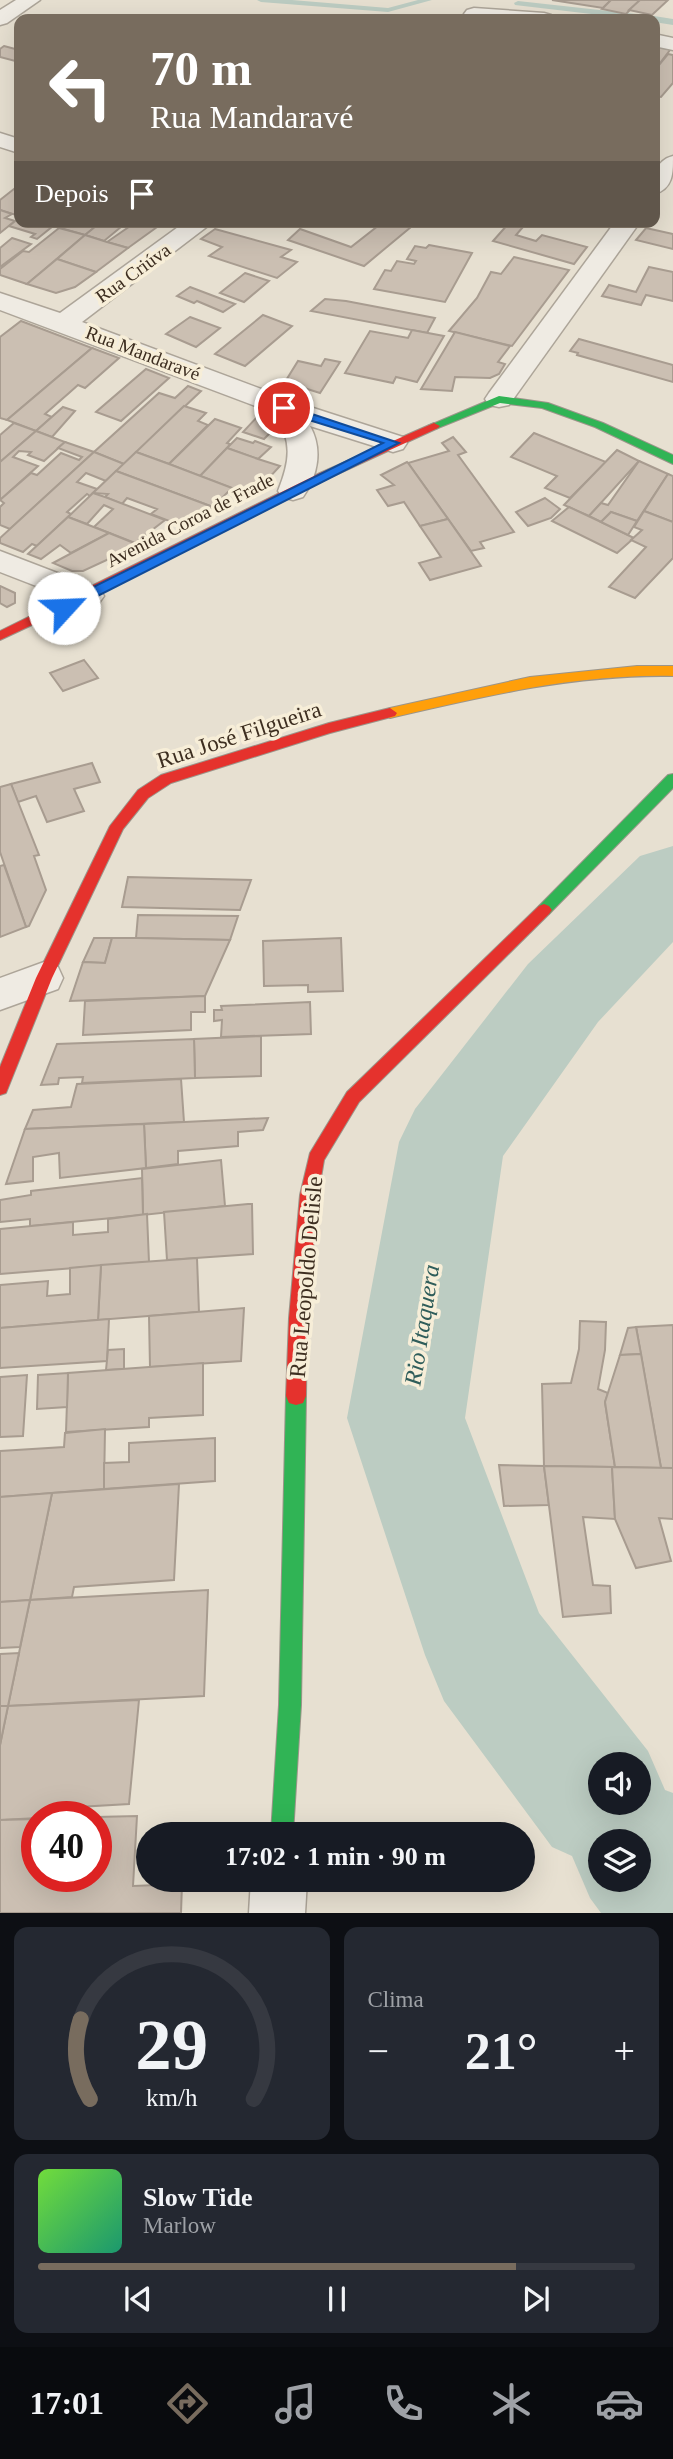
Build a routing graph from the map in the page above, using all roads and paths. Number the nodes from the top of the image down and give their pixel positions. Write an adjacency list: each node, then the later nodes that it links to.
1 (30, 0): 4 (street)
2 (479, 11): 3 (street)
3 (503, 14)
4 (0, 19)
5 (673, 163): 6 (street)
6 (660, 179)
7 (193, 228): 10 (street, Rua Criúva)
8 (624, 228): 11 (street)
9 (0, 301): 10 (street, Rua Mandaravé)
10 (65, 323): 12 (street, Rua Mandaravé)
11 (499, 399): 13 (street, Avenida Coroa de Frade); 14 (street)
12 (284, 408): 13 (street, Rua Mandaravé); 15 (street)
13 (393, 443): 15 (street, Avenida Coroa de Frade)
14 (673, 460)
15 (293, 491): 17 (street, Avenida Coroa de Frade)
16 (0, 561): 17 (street)
17 (88, 596): 18 (street, Avenida Coroa de Frade)
18 (0, 636)
19 (673, 671): 21 (street, Rua José Filgueira)
20 (673, 779): 24 (street, Rua Leopoldo Delisle)
21 (44, 978): 22 (street); 23 (street, Rua José Filgueira)
22 (0, 994)
23 (0, 1088)
24 (283, 1822)
25 (278, 1892): 26 (street)
26 (277, 1913)

